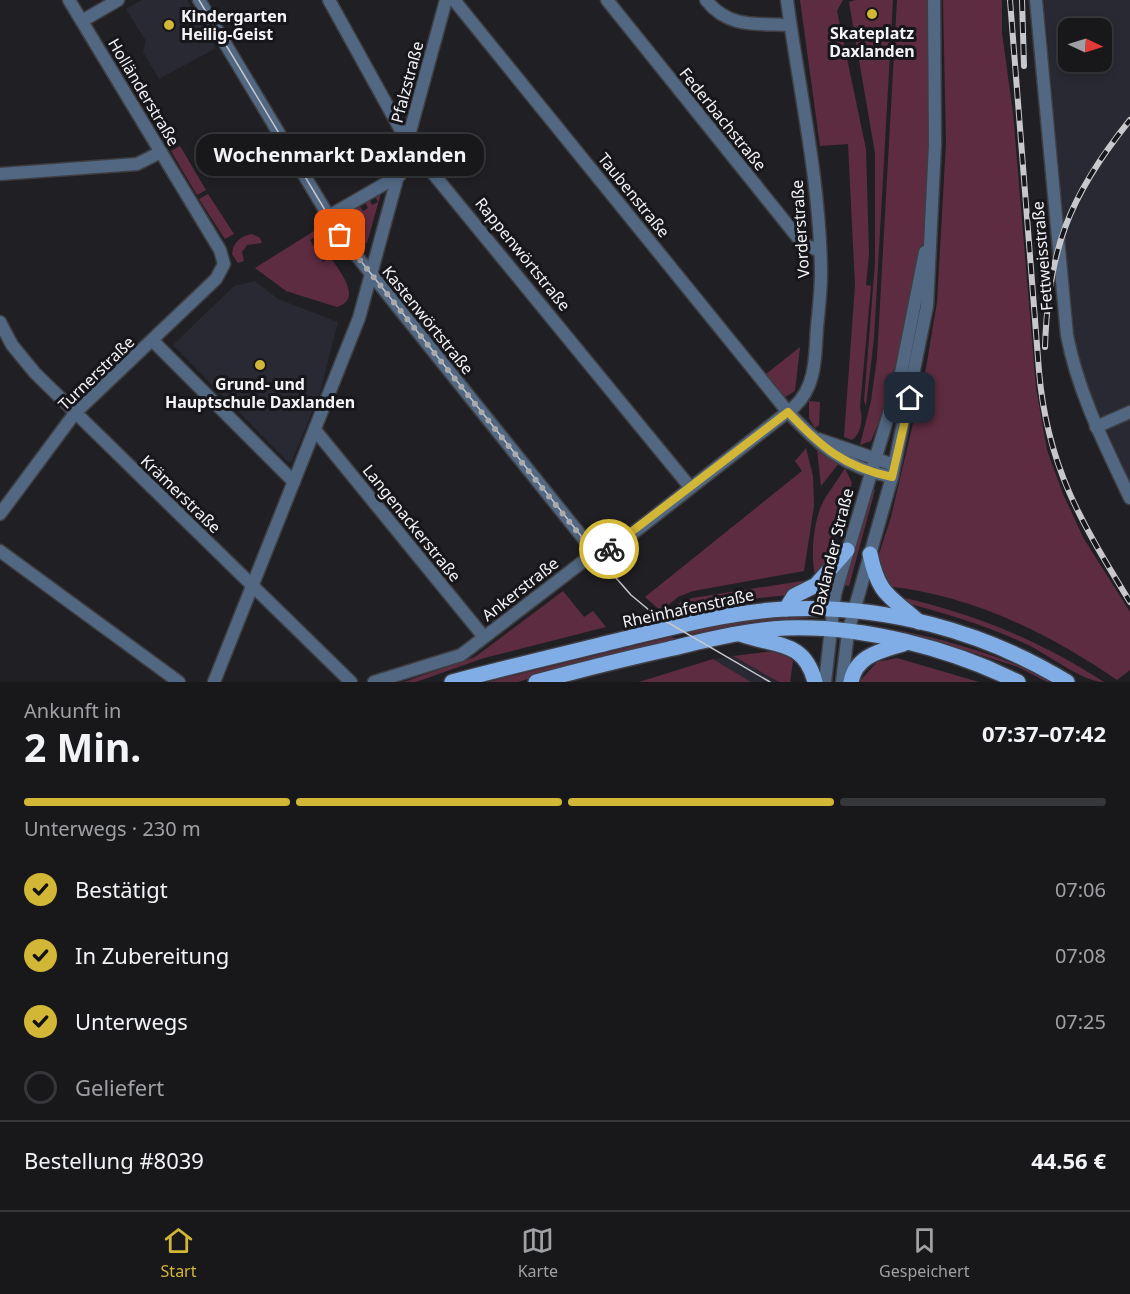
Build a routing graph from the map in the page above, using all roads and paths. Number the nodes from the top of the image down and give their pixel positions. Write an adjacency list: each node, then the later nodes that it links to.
1 (69, 0): 12 (street, Holländerstraße)
2 (118, 0): 12 (street)
3 (199, 0): 18 (street, Kastenwörtstraße)
4 (328, 0): 14 (street, Rappenwörtstraße)
5 (446, 0): 14 (street, Pfalzstraße)
6 (454, 0): 25 (street, Taubenstraße)
7 (607, 0): 20 (street, Federbachstraße)
8 (706, 0): 13 (street)
9 (787, 0): 13 (street, Vorderstraße)
10 (934, 0): 19 (street, Daxlander Straße)
11 (1036, 0): 28 (street, Fettweisstraße)
12 (82, 21): 15 (street, Holländerstraße)
13 (790, 25): 20 (street, Vorderstraße)
14 (408, 143): 17 (street, Pfalzstraße); 35 (street, Rappenwörtstraße)
15 (161, 152): 16 (street); 21 (street, Holländerstraße)
16 (0, 174)
17 (400, 174): 18 (street); 22 (street, Pfalzstraße)
18 (329, 216): 22 (street, Kastenwörtstraße)
19 (931, 222): 31 (street, Daxlander Straße); 32 (street, Daxlander Straße)
20 (820, 251): 25 (street, Vorderstraße)
21 (224, 264): 24 (street, Turnerstraße)
22 (372, 277): 29 (street, Pfalzstraße); 40 (street, Kastenwörtstraße)
23 (0, 322): 27 (street, Krämerstraße)
24 (153, 341): 27 (street, Turnerstraße); 34 (street)
25 (788, 412): 30 (street); 35 (street, Ankerstraße)
26 (1130, 412): 28 (street)
27 (75, 413): 37 (street, Turnerstraße); 42 (street, Krämerstraße)
28 (1096, 427): 36 (street, Fettweisstraße)
29 (315, 430): 34 (street, Pfalzstraße); 50 (street, Langenackerstraße)
30 (814, 438): 31 (street); 33 (street)
31 (876, 458): 32 (street); 33 (street, Daxlander Straße)
32 (893, 471): 33 (street); 41 (street, Daxlander Straße)
33 (871, 473): 38 (street, Daxlander Straße)
34 (294, 482): 42 (street, Pfalzstraße)
35 (690, 487): 40 (street, Ankerstraße)
36 (1130, 498)
37 (0, 514)
38 (847, 550): 43 (main road); 44 (street, Daxlander Straße)
39 (0, 551): 52 (street)
40 (595, 554): 50 (street, Ankerstraße)
41 (870, 554): 45 (street, Daxlander Straße); 46 (main road)
42 (253, 587): 53 (street, Pfalzstraße); 54 (street, Krämerstraße)
43 (786, 609): 44 (main road, Rheinhafenstraße); 56 (main road, Rheinhafenstraße)
44 (832, 609): 45 (main road, Rheinhafenstraße); 47 (street, Daxlander Straße)
45 (853, 611): 46 (main road, Rheinhafenstraße); 48 (street, Daxlander Straße)
46 (919, 622): 63 (main road, Rheinhafenstraße)
47 (830, 630): 48 (main road); 49 (main road); 59 (street, Daxlander Straße)
48 (848, 632): 51 (main road); 60 (street, Daxlander Straße)
49 (740, 634): 57 (main road); 58 (main road)
50 (484, 637): 55 (street, Ankerstraße)
51 (906, 643): 61 (main road); 62 (main road)
52 (179, 682)
53 (214, 682)
54 (351, 682)
55 (374, 682)
56 (452, 682)
57 (536, 682)
58 (815, 682)
59 (825, 682)
60 (842, 682)
61 (851, 682)
62 (1018, 682)
63 (1067, 682)

